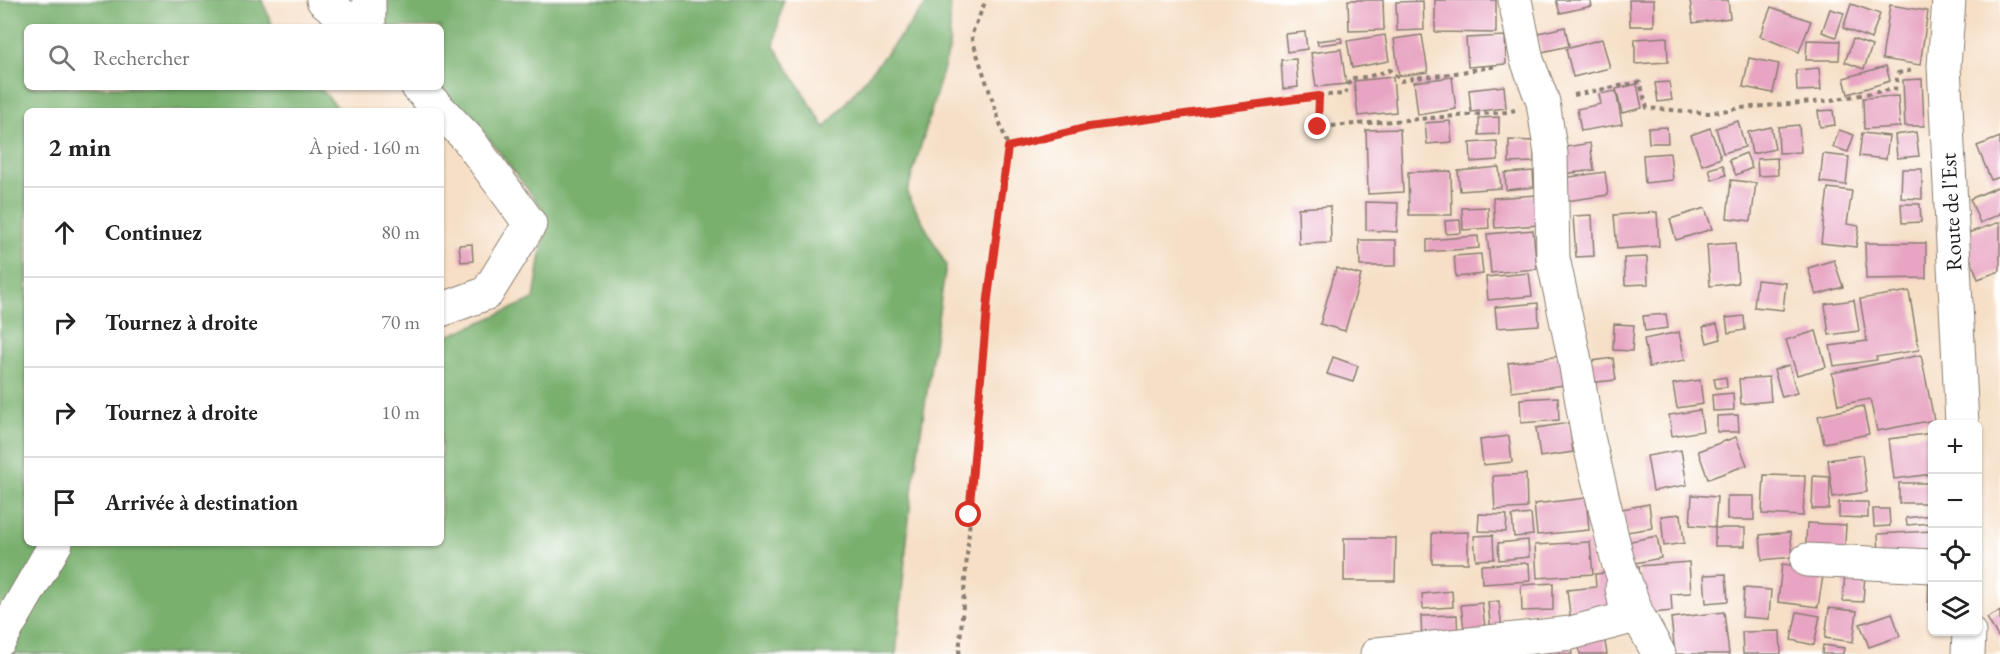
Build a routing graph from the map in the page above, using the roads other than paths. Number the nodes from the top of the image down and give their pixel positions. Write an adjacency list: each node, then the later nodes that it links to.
1 (323, 0): 5 (street)
2 (369, 0): 6 (street)
3 (1515, 0): 14 (street)
4 (1949, 0): 11 (street, Route de l'Est)
5 (353, 24)
6 (369, 24)
7 (421, 90): 8 (street)
8 (438, 108)
9 (444, 114): 10 (street)
10 (444, 309)
11 (1962, 420)
12 (54, 546): 17 (street)
13 (1807, 560): 15 (street)
14 (1618, 562): 18 (street); 19 (street)
15 (1928, 566)
16 (1969, 636): 20 (street)
17 (0, 640)
18 (1377, 654)
19 (1659, 654)
20 (1968, 654)

